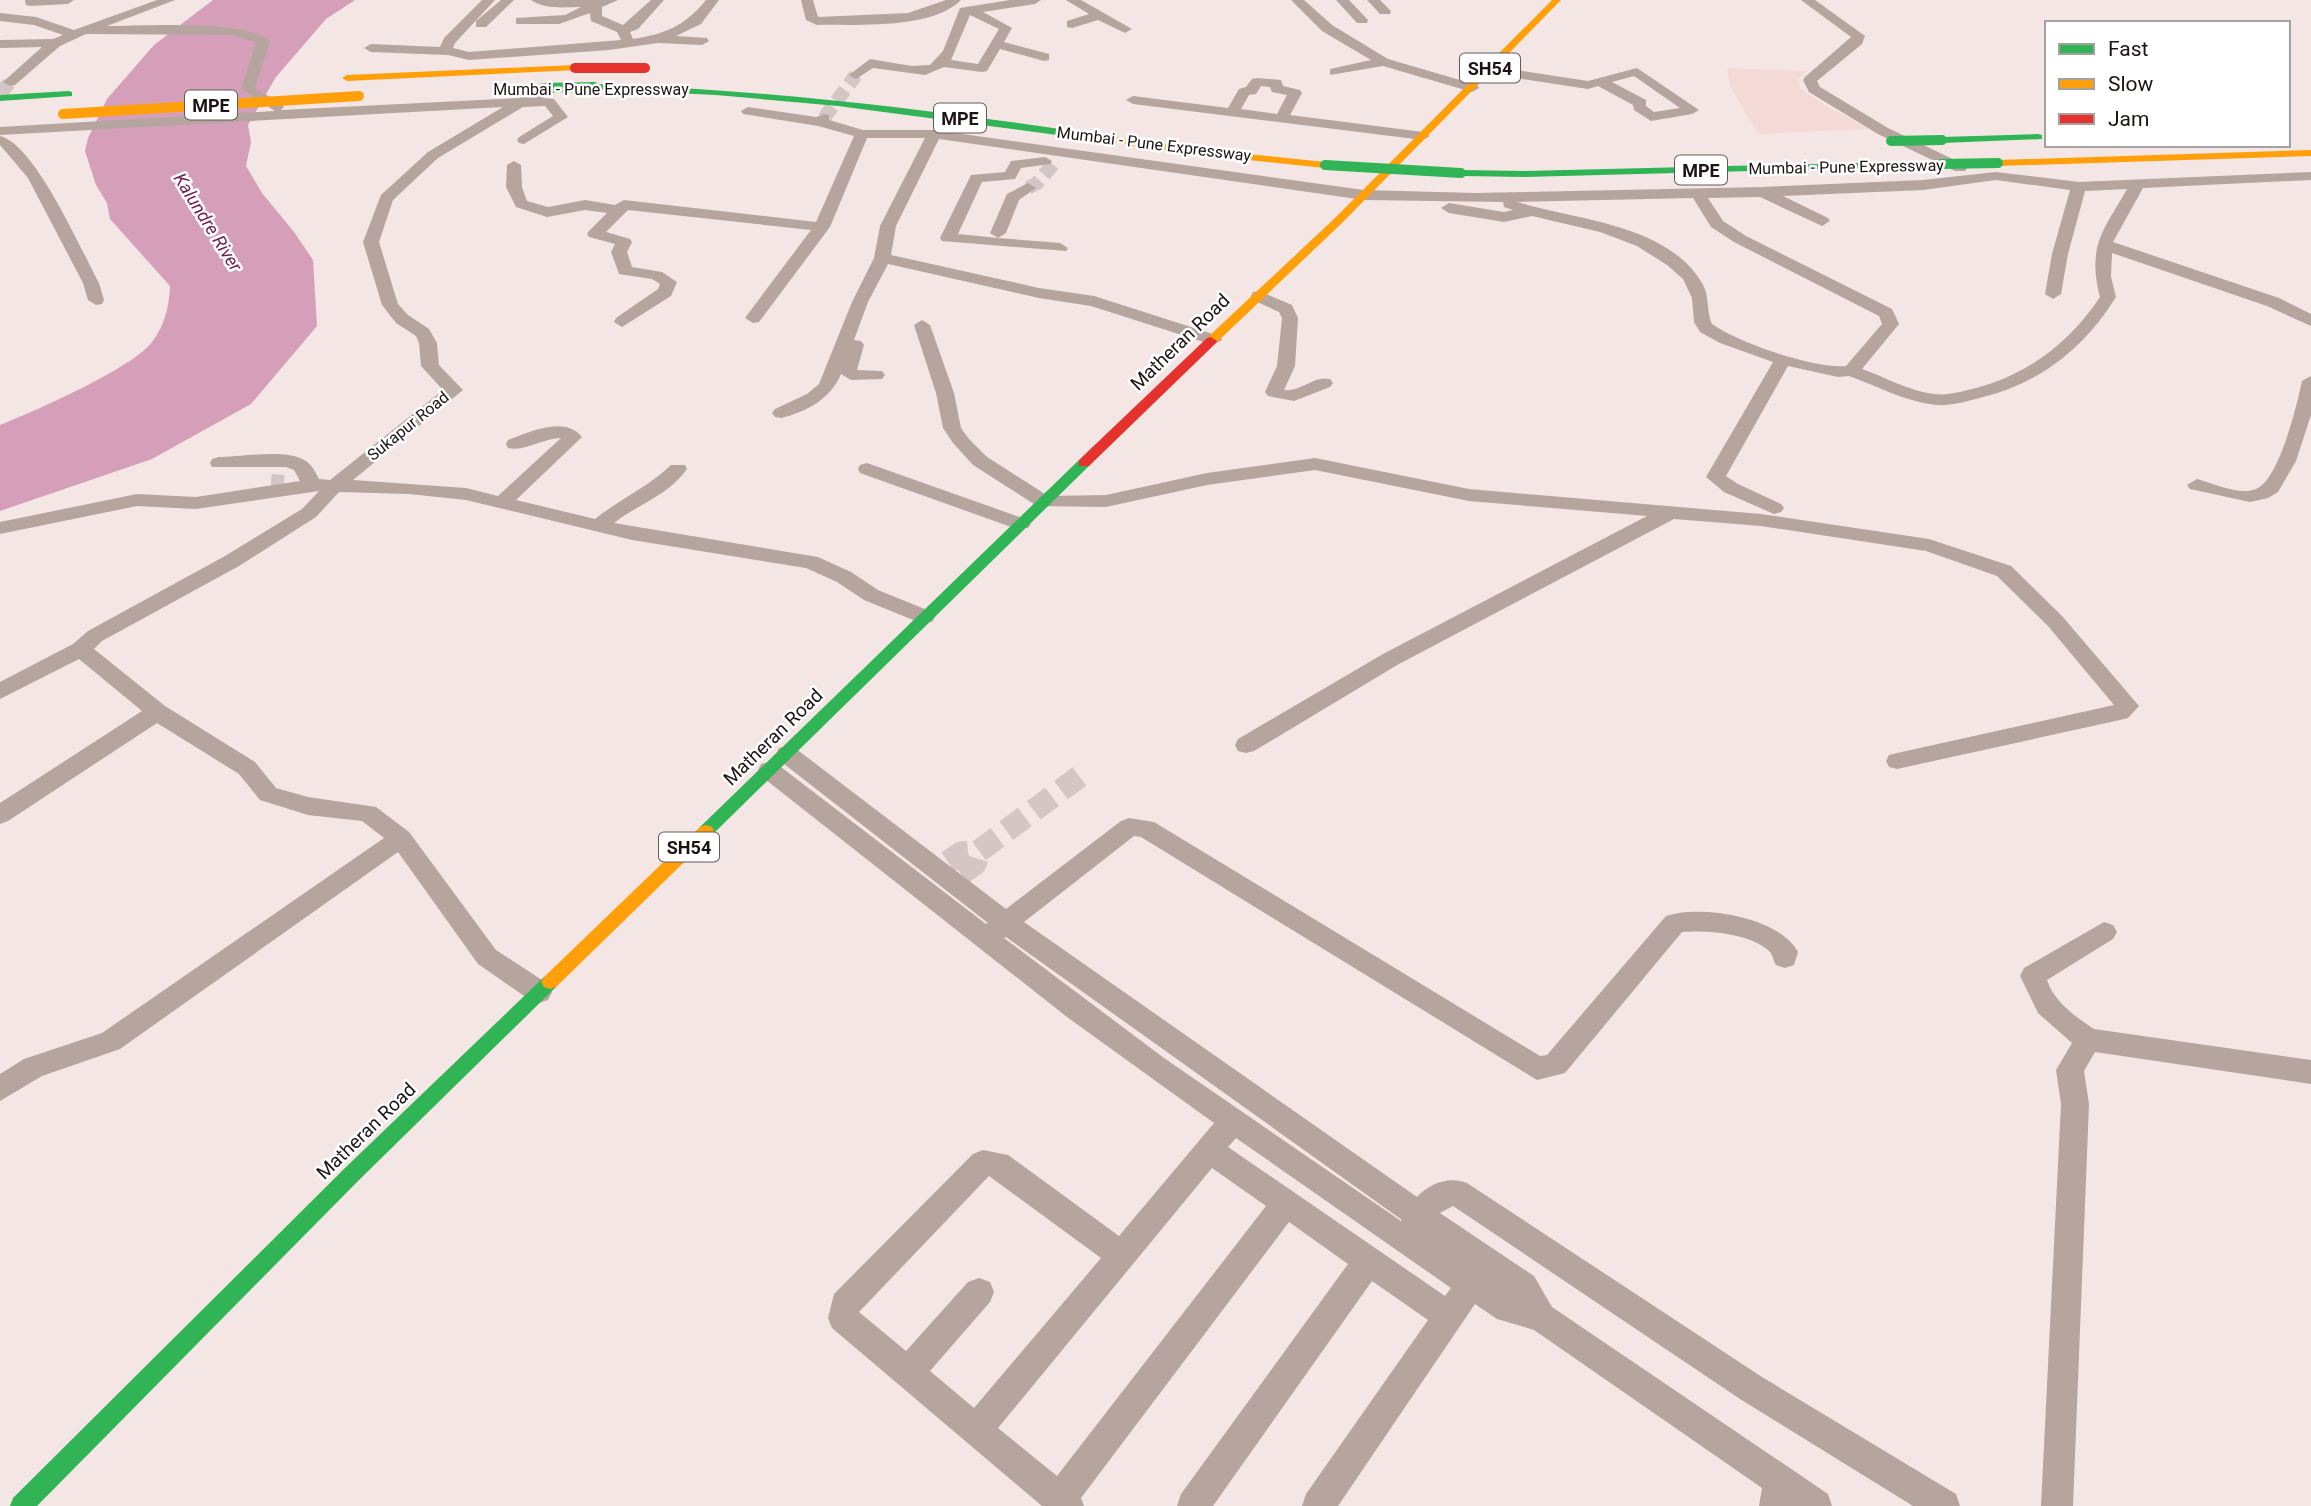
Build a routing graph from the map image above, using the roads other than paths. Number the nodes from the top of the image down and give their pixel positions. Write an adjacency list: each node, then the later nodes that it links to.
1 (68, 0): 17 (street)
2 (169, 0): 29 (street)
3 (489, 0): 37 (street)
4 (508, 0): 37 (street)
5 (537, 0): 18 (street)
6 (612, 0): 28 (street)
7 (658, 0): 28 (street)
8 (713, 0): 30 (street)
9 (807, 0): 20 (street)
10 (1035, 0): 20 (street)
11 (1072, 0): 22 (street)
12 (1297, 0): 38 (street)
13 (1342, 0): 24 (street)
14 (1373, 0): 21 (street)
15 (1557, 0): 43 (main road, Matheran Road / SH54)
16 (1807, 0): 78 (street)
17 (32, 1): 23 (street)
18 (570, 2): 25 (street)
19 (894, 3): 20 (street)
20 (950, 7): 35 (street); 41 (street)
21 (1385, 11)
22 (1100, 15): 26 (street); 27 (street)
23 (7, 18): 29 (street)
24 (1362, 20)
25 (521, 21)
26 (1072, 24)
27 (1125, 29)
28 (623, 30): 34 (street)
29 (78, 32): 32 (street); 57 (street)
30 (658, 39): 31 (street); 34 (street); 40 (street)
31 (702, 41)
32 (55, 43): 33 (street); 47 (street)
33 (0, 44)
34 (629, 44): 37 (street)
35 (996, 44): 39 (street); 41 (street)
36 (372, 48): 37 (street)
37 (453, 52)
38 (1379, 56): 44 (street); 51 (street)
39 (1042, 57)
40 (612, 60)
41 (944, 62): 46 (street)
42 (651, 68): 45 (main road, Mumbai - Pune Expressway, bridge)
43 (1489, 69): 48 (street); 51 (main road, Matheran Road / SH54)
44 (1335, 72)
45 (340, 78)
46 (856, 80)
47 (10, 82)
48 (1600, 82): 48 (street)
49 (264, 83): 50 (main road, MPE)
50 (236, 84)
51 (1472, 88): 69 (main road, Matheran Road / SH54)
52 (543, 90): 56 (street, Sukapur Road); 61 (main road, Mumbai - Pune Expressway / MPE, bridge); 73 (main road, Mumbai - Pune Expressway / MPE, bridge)
53 (76, 94): 54 (main road)
54 (0, 99)
55 (1133, 100): 59 (street)
56 (519, 103): 57 (street); 68 (street); 118 (street, Sukapur Road)
57 (346, 110): 60 (street)
58 (748, 111): 65 (street)
59 (1232, 112): 62 (street); 62 (street)
60 (296, 113): 63 (street)
61 (0, 118)
62 (1282, 118): 69 (street)
63 (24, 130): 64 (street)
64 (0, 131)
65 (862, 134): 66 (street); 90 (street)
66 (934, 134): 74 (street); 94 (street)
67 (2045, 137): 70 (main road, Mumbai - Pune Expressway, bridge)
68 (524, 140)
69 (1428, 142): 71 (main road); 84 (main road, Matheran Road / SH54)
70 (1864, 142)
71 (1355, 144)
72 (4, 149): 97 (street)
73 (2311, 153)
74 (1057, 160): 76 (street); 84 (street); 93 (street)
75 (514, 165): 87 (street)
76 (1083, 165)
77 (2311, 176): 79 (street)
78 (1982, 178): 80 (street); 82 (street)
79 (2138, 184): 80 (street); 92 (street)
80 (2080, 187): 95 (street)
81 (1028, 188): 91 (street)
82 (1763, 192): 83 (street); 89 (street)
83 (1698, 194): 86 (street); 106 (street)
84 (1364, 195): 85 (street); 96 (main road, Matheran Road / SH54)
85 (1417, 196): 86 (street); 88 (street)
86 (1493, 197): 88 (street)
87 (618, 210): 90 (street); 100 (street)
88 (1532, 211): 104 (street)
89 (1822, 221)
90 (822, 227): 98 (street)
91 (998, 233)
92 (2105, 245): 99 (street); 106 (street)
93 (1060, 248)
94 (882, 258): 102 (street); 103 (street)
95 (2053, 294)
96 (1259, 296): 103 (main road, Matheran Road / SH54); 109 (street)
97 (96, 300)
98 (753, 318)
99 (2311, 321)
100 (622, 322)
101 (922, 325): 119 (street)
102 (855, 334): 105 (street)
103 (1213, 340): 119 (main road, Matheran Road / SH54)
104 (1783, 360): 106 (street); 121 (street)
105 (844, 361): 107 (street); 110 (street)
106 (1851, 371)
107 (876, 375)
108 (2311, 381): 117 (street)
109 (1324, 383)
110 (781, 412)
111 (515, 444): 120 (street)
112 (219, 463): 115 (street)
113 (678, 469): 124 (street)
114 (867, 469): 123 (street)
115 (311, 483): 116 (street); 118 (street); 125 (street)
116 (284, 484)
117 (2197, 485)
118 (334, 486): 120 (street); 127 (street)
119 (1044, 502): 122 (street); 123 (main road, Matheran Road / SH54)
120 (502, 503): 124 (street)
121 (1774, 508)
122 (1671, 512): 130 (street); 131 (street)
123 (1021, 524): 126 (main road, Matheran Road / SH54)
124 (598, 526): 126 (street)
125 (0, 528)
126 (925, 618): 132 (main road, Matheran Road / SH54)
127 (81, 649): 128 (street); 129 (street)
128 (0, 691)
129 (157, 712): 133 (street); 134 (street)
130 (1246, 744)
131 (1897, 761)
132 (778, 762): 135 (street); 135 (street); 138 (main road, Matheran Road / SH54)
133 (0, 814)
134 (401, 838): 138 (street); 141 (street)
135 (996, 931): 137 (street); 142 (street); 145 (street)
136 (2104, 932): 139 (street)
137 (1785, 958)
138 (539, 992): 157 (main road, Matheran Road / SH54)
139 (2088, 1040): 140 (street); 162 (street)
140 (2311, 1072)
141 (0, 1089)
142 (1233, 1121): 143 (street); 147 (street)
143 (1209, 1150): 144 (street); 148 (street)
144 (1286, 1203): 149 (street); 156 (street)
145 (1422, 1217): 146 (street); 147 (street); 150 (street)
146 (1496, 1218): 150 (street); 161 (street)
147 (1404, 1240): 150 (street)
148 (1121, 1255): 153 (street); 154 (street)
149 (1368, 1261): 152 (street); 158 (street)
150 (1468, 1269): 152 (street); 155 (street)
151 (979, 1292): 153 (street)
152 (1448, 1317): 159 (street)
153 (908, 1373): 154 (street)
154 (976, 1430): 156 (street)
155 (1777, 1494): 160 (street)
156 (1064, 1502)
157 (21, 1506)
158 (1194, 1506)
159 (1318, 1506)
160 (1816, 1506)
161 (1944, 1506)
162 (2057, 1506)

